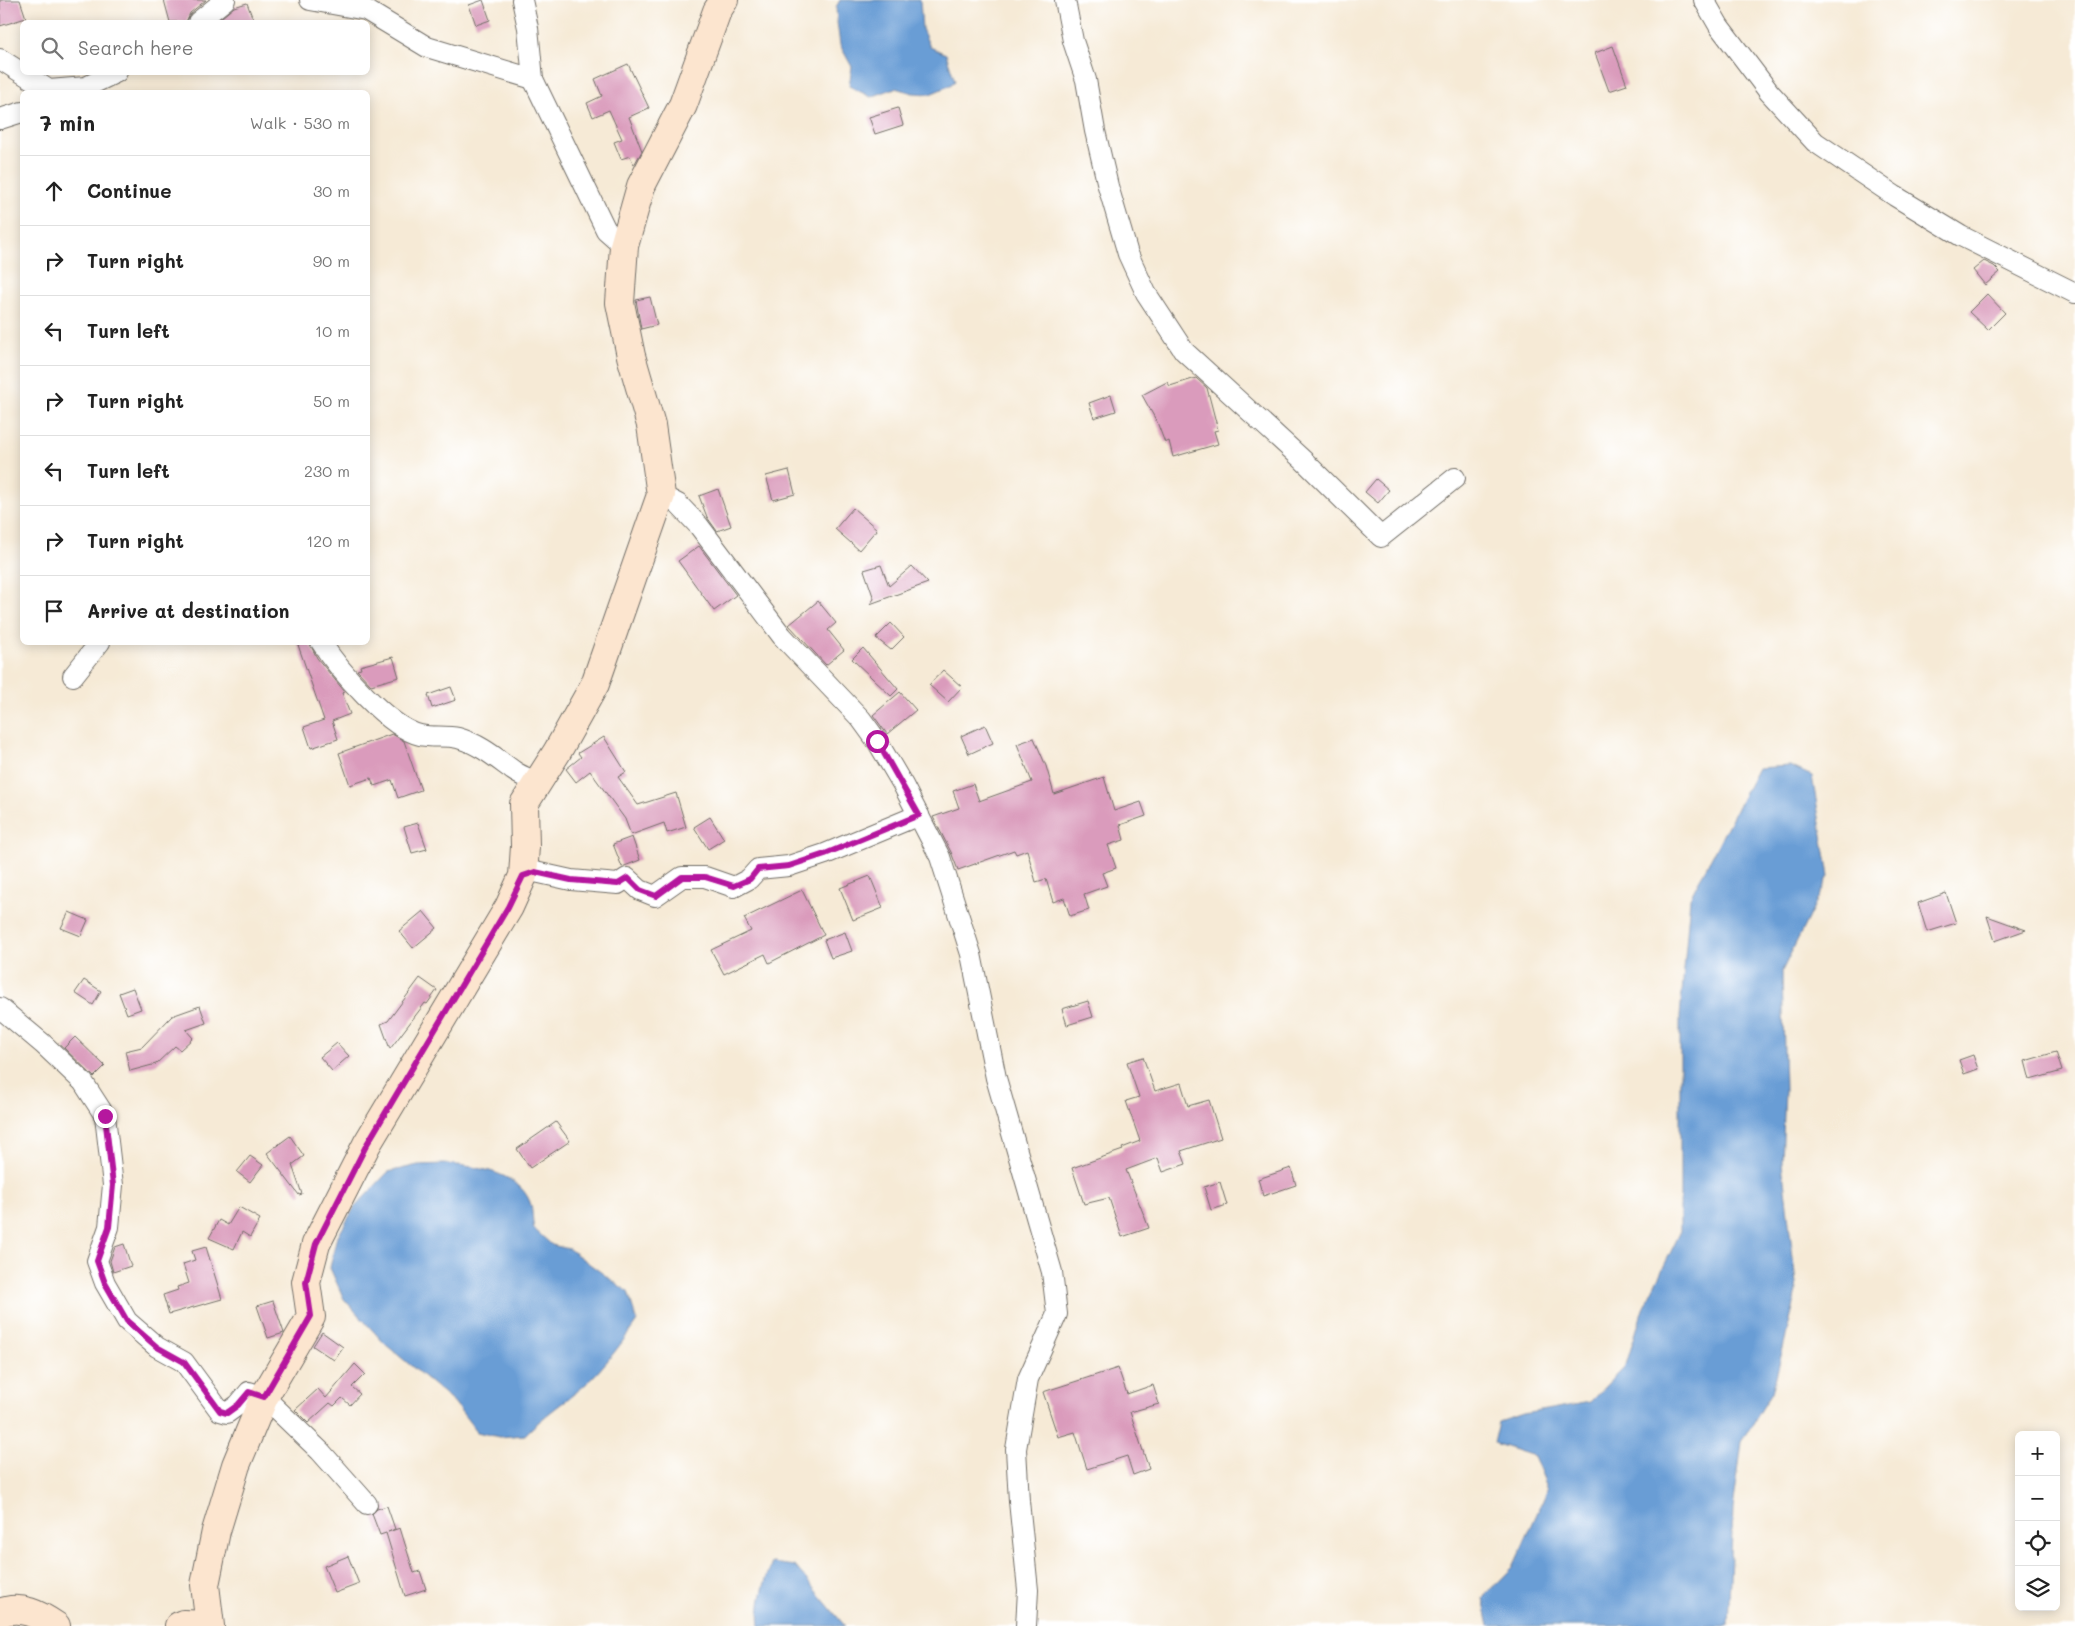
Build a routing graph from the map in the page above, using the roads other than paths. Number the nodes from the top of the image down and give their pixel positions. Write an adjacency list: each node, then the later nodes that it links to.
1 (225, 0): 7 (street)
2 (310, 0): 12 (street)
3 (522, 0): 12 (street)
4 (724, 0): 18 (street)
5 (1065, 0): 20 (street)
6 (1704, 0): 19 (street)
7 (200, 20)
8 (0, 59): 9 (street)
9 (20, 72)
10 (25, 75): 14 (street)
11 (111, 75): 15 (street)
12 (533, 79): 18 (street)
13 (49, 90): 15 (street)
14 (49, 90)
15 (79, 90)
16 (20, 113): 17 (street)
17 (0, 119)
18 (624, 246): 21 (street)
19 (2075, 293)
20 (1455, 478)
21 (662, 495): 25 (street); 26 (street)
22 (98, 645): 24 (street)
23 (323, 645): 25 (street)
24 (73, 676)
25 (538, 783): 27 (street)
26 (919, 815): 27 (street); 35 (street)
27 (523, 876): 29 (street)
28 (0, 1008): 29 (street)
29 (264, 1397): 30 (street); 34 (street)
30 (367, 1504)
31 (0, 1613): 32 (street)
32 (56, 1626)
33 (179, 1626): 34 (street)
34 (209, 1626)
35 (1026, 1626)

